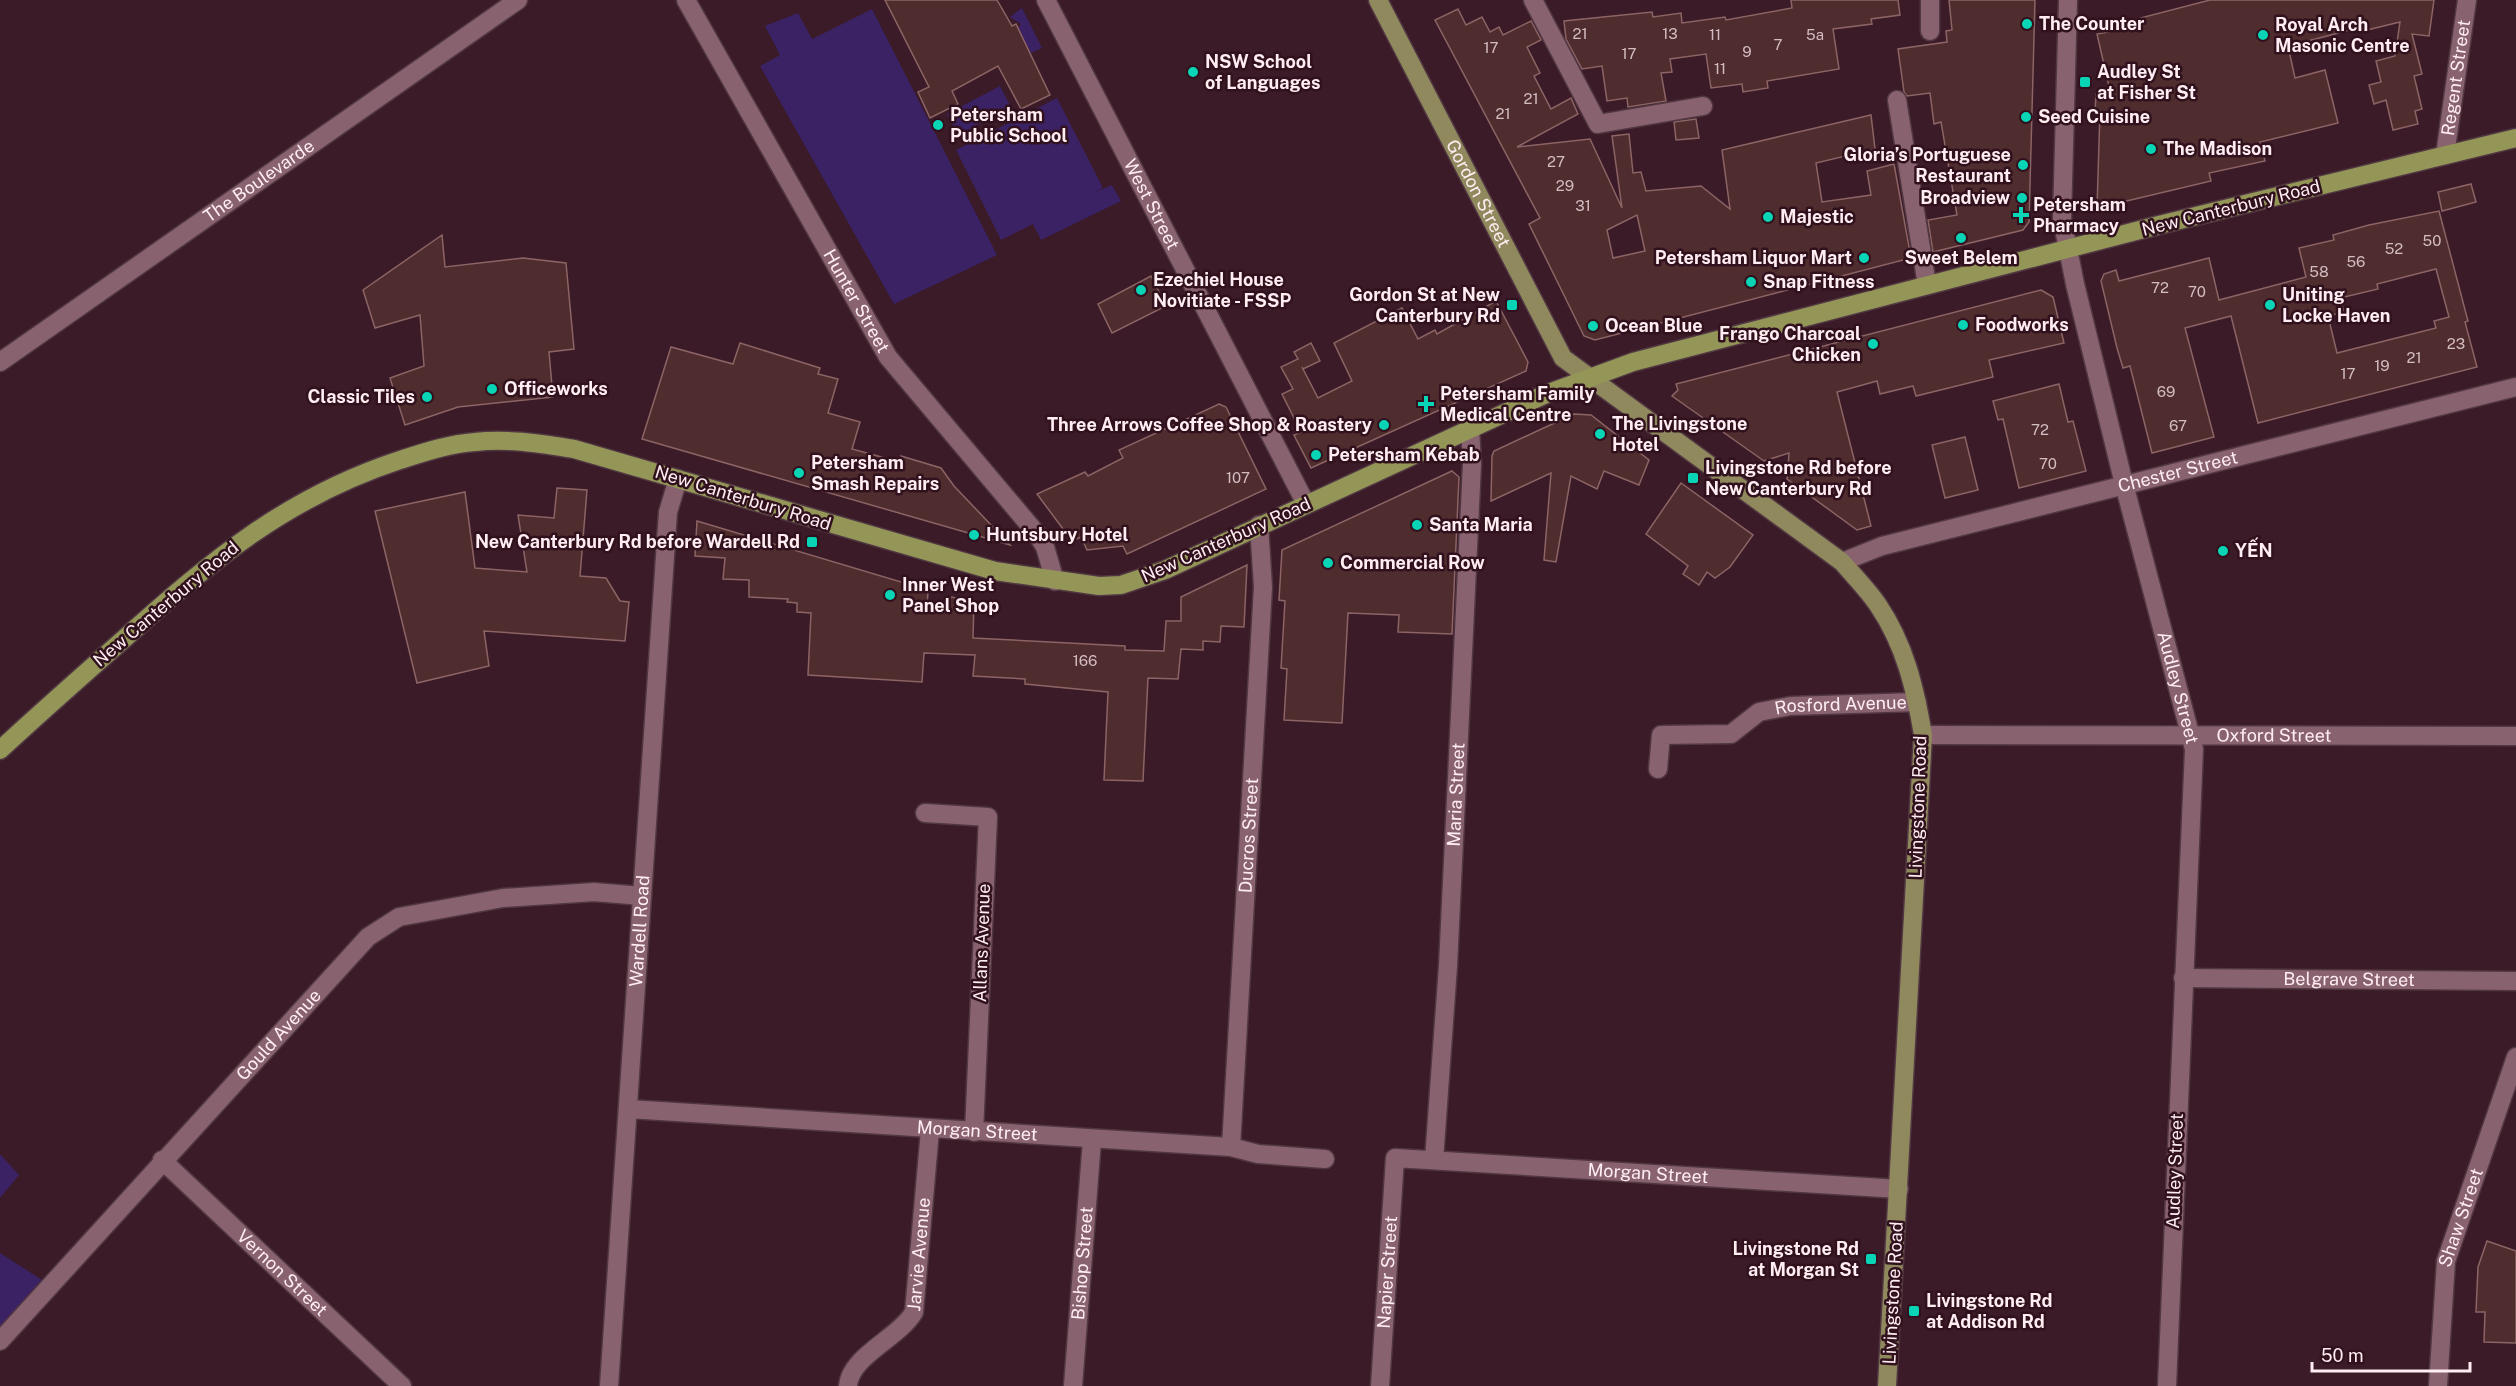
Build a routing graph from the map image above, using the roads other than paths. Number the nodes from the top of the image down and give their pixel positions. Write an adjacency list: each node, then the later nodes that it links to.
1 (518, 0): 16 (street, The Boulevarde)
2 (686, 0): 25 (street, Hunter Street)
3 (1046, 0): 22 (street, West Street)
4 (1378, 0): 17 (main road, Gordon Street)
5 (1533, 0): 11 (street)
6 (1930, 0): 9 (street)
7 (2068, 0): 14 (street, Audley Street)
8 (2467, 0): 13 (street, Regent Street)
9 (1930, 31)
10 (1897, 100): 15 (street)
11 (1704, 106)
12 (2516, 138): 13 (highway, New Canterbury Road)
13 (2445, 155): 14 (highway, New Canterbury Road)
14 (2068, 249): 15 (highway, New Canterbury Road); 21 (street, Audley Street)
15 (1927, 285): 17 (highway, New Canterbury Road)
16 (0, 362)
17 (1590, 377): 19 (highway, New Canterbury Road); 24 (main road, Livingstone Road)
18 (2516, 387): 21 (street, Chester Street)
19 (1470, 428): 22 (highway, New Canterbury Road); 45 (street, Maria Street)
20 (678, 479): 25 (highway, New Canterbury Road); 30 (highway, New Canterbury Road); 33 (street, Wardell Road)
21 (2124, 484): 24 (street, Chester Street); 28 (street, Audley Street)
22 (1306, 504): 23 (highway, New Canterbury Road)
23 (1259, 525): 25 (highway, New Canterbury Road); 41 (street, Ducros Street)
24 (1842, 562): 26 (main road, Livingstone Road)
25 (1055, 581)
26 (1917, 702): 27 (main road, Livingstone Road); 31 (street, Rosford Avenue)
27 (1923, 735): 28 (street, Oxford Street); 46 (main road, Livingstone Road)
28 (2190, 736): 29 (street, Oxford Street); 34 (street, Audley Street)
29 (2516, 736)
30 (0, 750)
31 (1658, 769)
32 (925, 813): 39 (street, Allans Avenue)
33 (642, 896): 37 (street, Wardell Road); 44 (street, Gould Avenue)
34 (2183, 978): 35 (street, Belgrave Street); 54 (street, Audley Street)
35 (2516, 981)
36 (2516, 1057): 55 (street, Shaw Street)
37 (628, 1109): 38 (street, Morgan Street); 49 (street, Wardell Road)
38 (930, 1130): 39 (street, Morgan Street); 50 (street, Jarvie Avenue)
39 (974, 1132): 40 (street, Morgan Street)
40 (1092, 1140): 41 (street, Morgan Street); 51 (street, Bishop Street)
41 (1231, 1147): 43 (street, Morgan Street)
42 (1395, 1158): 45 (street, Morgan Street); 52 (street, Napier Street)
43 (1325, 1159)
44 (162, 1160): 47 (street, Gould Avenue); 48 (street, Vernon Street)
45 (1434, 1160): 46 (street, Morgan Street)
46 (1899, 1189): 53 (main road, Livingstone Road)
47 (0, 1341)
48 (402, 1386)
49 (609, 1386)
50 (848, 1386)
51 (1073, 1386)
52 (1380, 1386)
53 (1887, 1386)
54 (2167, 1386)
55 (2438, 1386)

